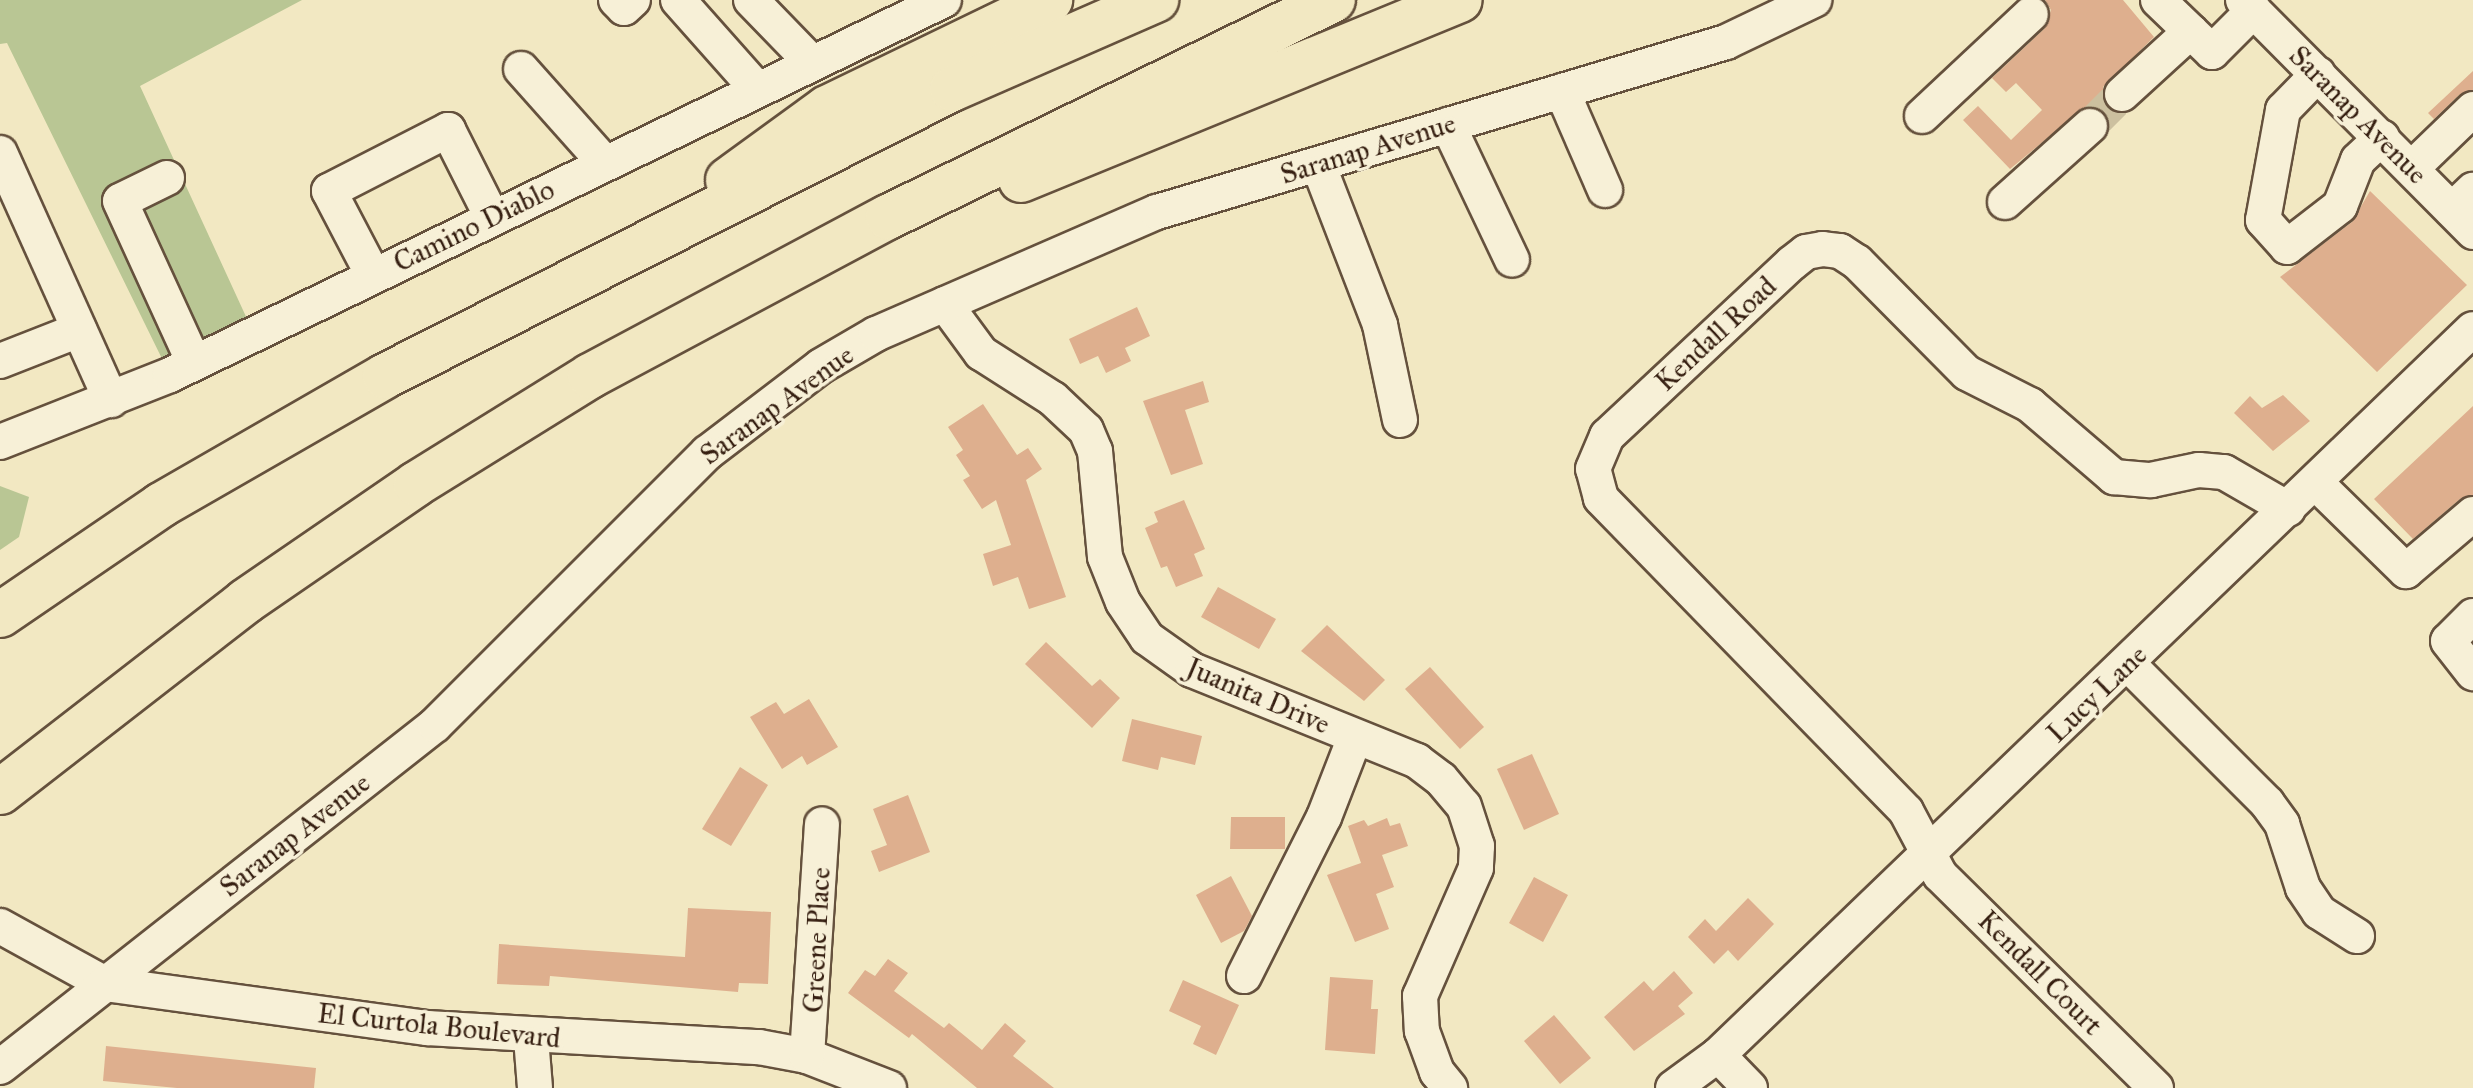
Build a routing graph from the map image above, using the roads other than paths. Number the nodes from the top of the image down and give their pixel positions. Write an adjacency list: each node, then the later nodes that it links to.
1 (616, 0): 2 (street)
2 (633, 0)
3 (678, 0): 20 (street)
4 (751, 0): 17 (street)
5 (944, 0): 14 (street, Camino Diablo)
6 (1050, 0): 38 (highway)
7 (1098, 0): 21 (highway)
8 (1156, 0): 21 (highway)
9 (1333, 0): 41 (highway)
10 (1460, 0): 41 (highway)
11 (1814, 0): 22 (street, Saranap Avenue)
12 (2158, 0): 16 (street)
13 (2248, 5): 16 (street); 19 (street, Saranap Avenue)
14 (912, 8): 17 (street, Camino Diablo)
15 (2031, 14): 25 (street)
16 (2191, 31): 23 (street)
17 (811, 62): 20 (street, Camino Diablo)
18 (521, 69): 30 (street)
19 (2318, 74): 28 (street, Saranap Avenue); 28 (street)
20 (756, 88): 30 (street, Camino Diablo)
21 (952, 89): 38 (highway)
22 (1562, 91): 26 (street, Saranap Avenue); 34 (street)
23 (2122, 94)
24 (2473, 109): 32 (street)
25 (1922, 116)
26 (1448, 125): 31 (street, Saranap Avenue); 39 (street)
27 (2090, 126): 35 (street)
28 (2382, 138): 32 (street, Saranap Avenue)
29 (0, 153): 44 (street)
30 (604, 162): 37 (street, Camino Diablo)
31 (1318, 164): 42 (street, Saranap Avenue); 48 (street)
32 (2412, 168): 36 (street, Saranap Avenue)
33 (167, 178): 46 (street)
34 (1605, 190)
35 (2005, 202)
36 (2466, 210)
37 (492, 217): 40 (street, Camino Diablo); 40 (street)
38 (660, 234): 53 (highway)
39 (1512, 260)
40 (373, 275): 46 (street, Camino Diablo)
41 (772, 276): 58 (highway)
42 (945, 304): 57 (street, Juanita Drive); 64 (street, Saranap Avenue)
43 (2473, 329): 50 (street, Lucy Lane)
44 (79, 330): 45 (street); 47 (street)
45 (0, 361)
46 (194, 363): 47 (street, Camino Diablo)
47 (111, 400): 49 (street, Camino Diablo)
48 (1400, 420)
49 (0, 442)
50 (2316, 483): 51 (street, Lucy Lane); 52 (street)
51 (2288, 509): 55 (street, Lucy Lane); 60 (street, Kendall Road)
52 (2473, 514)
53 (0, 615)
54 (2473, 616): 56 (street)
55 (2128, 664): 60 (street, Lucy Lane); 62 (street)
56 (2473, 673)
57 (1355, 737): 63 (street); 71 (street, Juanita Drive)
58 (0, 792)
59 (822, 824): 67 (street, Greene Place)
60 (1930, 853): 66 (street, Lucy Lane); 74 (street, Kendall Court)
61 (0, 926): 64 (street, El Curtola Boulevard)
62 (2357, 936)
63 (1244, 976)
64 (105, 984): 65 (street, El Curtola Boulevard); 68 (street, Saranap Avenue)
65 (531, 1038): 67 (street, El Curtola Boulevard); 69 (street)
66 (1718, 1055): 72 (street); 73 (street)
67 (807, 1056): 70 (street, El Curtola Boulevard)
68 (0, 1067)
69 (535, 1088)
70 (889, 1088)
71 (1450, 1088)
72 (1673, 1088)
73 (1750, 1088)
74 (2156, 1088)

